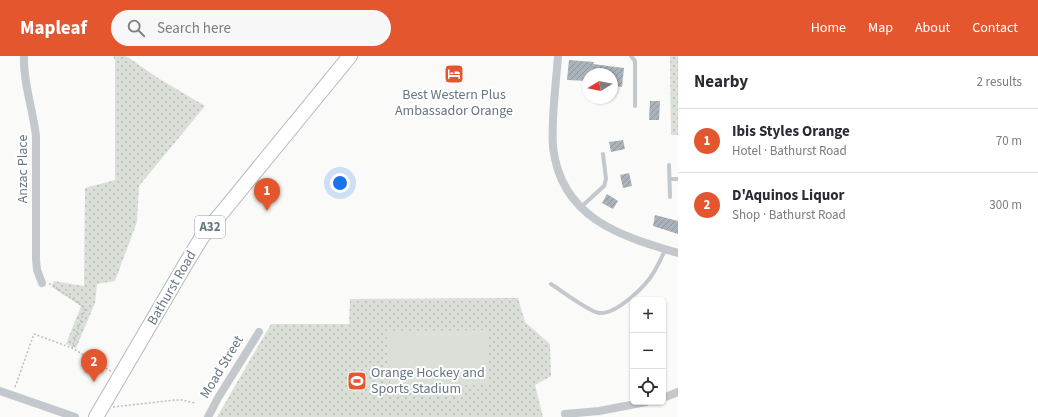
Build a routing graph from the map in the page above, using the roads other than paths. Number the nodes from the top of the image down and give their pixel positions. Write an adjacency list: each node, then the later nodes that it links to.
1 (24, 56): 14 (street, Anzac Place)
2 (350, 56): 23 (highway, Bathurst Road / A32)
3 (558, 56): 11 (street)
4 (631, 56): 5 (lane)
5 (635, 106)
6 (603, 154): 11 (lane)
7 (669, 165): 8 (lane)
8 (670, 179): 9 (lane); 10 (lane)
9 (678, 179)
10 (670, 197)
11 (580, 207): 12 (street)
12 (666, 249): 13 (street); 15 (lane)
13 (678, 253)
14 (42, 283)
15 (551, 284)
16 (259, 332): 24 (street, Moad Street)
17 (0, 391): 22 (street)
18 (678, 392): 19 (street)
19 (666, 397)
20 (630, 405): 21 (street)
21 (565, 414)
22 (75, 417)
23 (96, 417)
24 (208, 417)

